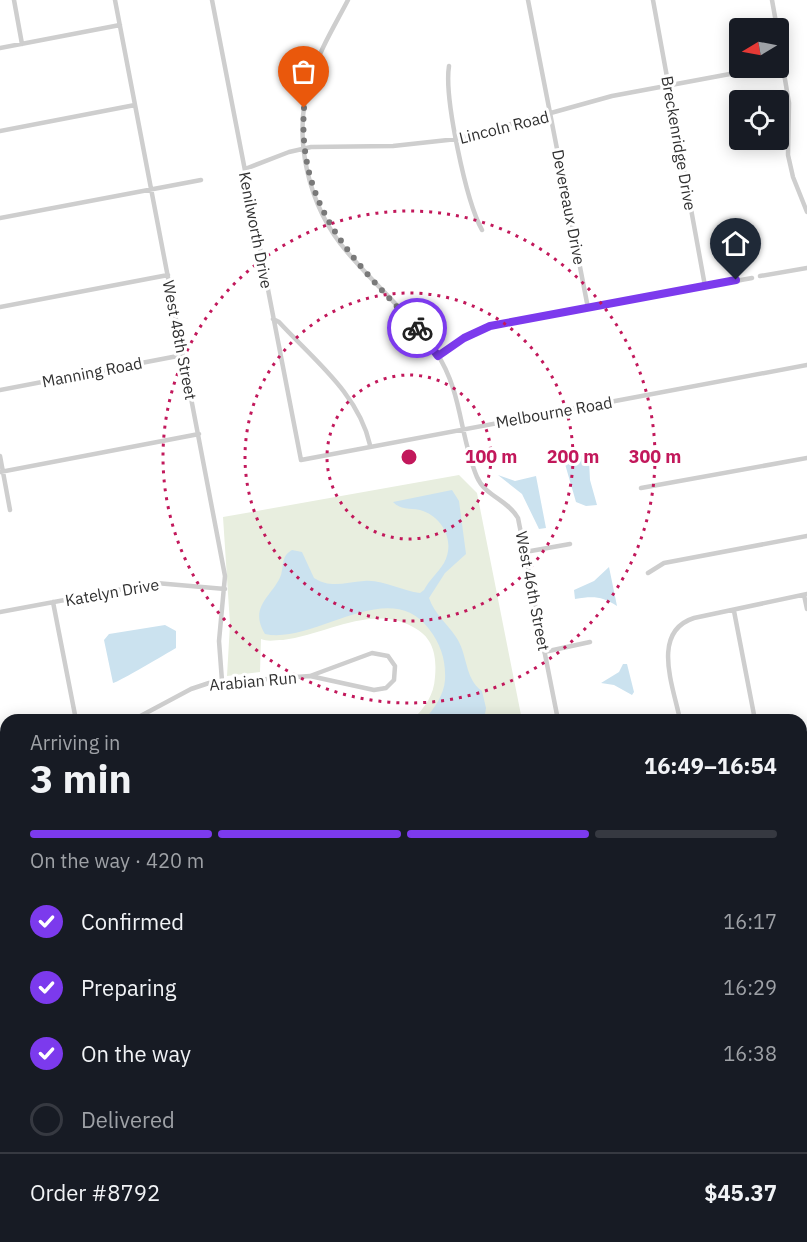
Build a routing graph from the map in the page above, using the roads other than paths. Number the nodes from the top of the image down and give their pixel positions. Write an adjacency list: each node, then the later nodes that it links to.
1 (14, 0): 10 (street)
2 (115, 0): 9 (street, West 48th Street)
3 (212, 0): 21 (street, Kenilworth Drive)
4 (348, 0): 20 (street, West 46th Street)
5 (528, 0): 17 (street, Devereaux Drive)
6 (653, 0): 15 (street, Breckenridge Drive)
7 (772, 0): 8 (street)
8 (775, 18)
9 (120, 26): 10 (street); 16 (street, West 48th Street)
10 (22, 44): 11 (street)
11 (0, 48)
12 (449, 66): 19 (street)
13 (729, 74): 15 (street, Lincoln Road)
14 (784, 78): 24 (street)
15 (668, 85): 17 (street, Lincoln Road); 31 (street, Breckenridge Drive)
16 (135, 105): 18 (street); 23 (street, West 48th Street)
17 (551, 115): 19 (street, Lincoln Road); 33 (street, Devereaux Drive)
18 (0, 131)
19 (458, 139): 20 (street, Lincoln Road); 26 (street)
20 (304, 148): 21 (street, Lincoln Road); 36 (street, West 46th Street)
21 (245, 169): 34 (street, Kenilworth Drive)
22 (201, 180): 23 (street)
23 (151, 189): 25 (street); 28 (street, West 48th Street)
24 (807, 212)
25 (0, 218)
26 (482, 230)
27 (807, 268): 29 (street)
28 (168, 275): 32 (street); 35 (street, West 48th Street)
29 (760, 276)
30 (752, 278): 31 (street)
31 (705, 286): 33 (street)
32 (0, 307)
33 (588, 308): 36 (street)
34 (273, 319): 41 (street); 44 (street, Kenilworth Drive)
35 (183, 355): 38 (street, Manning Road); 40 (street, West 48th Street)
36 (438, 356): 39 (street, West 46th Street)
37 (807, 366): 39 (street, Melbourne Road)
38 (0, 390)
39 (465, 428): 41 (street, Melbourne Road); 50 (street, West 46th Street)
40 (199, 434): 45 (street); 52 (street, West 48th Street)
41 (370, 445): 44 (street, Melbourne Road)
42 (0, 456): 45 (street)
43 (807, 458): 46 (street)
44 (300, 460)
45 (2, 472): 47 (street)
46 (641, 488)
47 (10, 510)
48 (807, 536): 51 (street)
49 (570, 544): 50 (street)
50 (525, 552): 59 (street, West 46th Street)
51 (648, 573)
52 (225, 589): 54 (street, Katelyn Drive); 61 (street, West 48th Street)
53 (806, 595): 55 (street); 56 (street)
54 (53, 602): 57 (street, Katelyn Drive); 62 (street)
55 (807, 609)
56 (734, 611): 65 (street); 66 (street)
57 (0, 612)
58 (590, 642): 59 (street)
59 (544, 652): 64 (street, West 46th Street)
60 (310, 676): 60 (street, Arabian Run); 61 (street, Arabian Run)
61 (222, 681): 63 (street, Arabian Run)
62 (75, 714)
63 (144, 714)
64 (557, 714)
65 (679, 714)
66 (754, 714)

